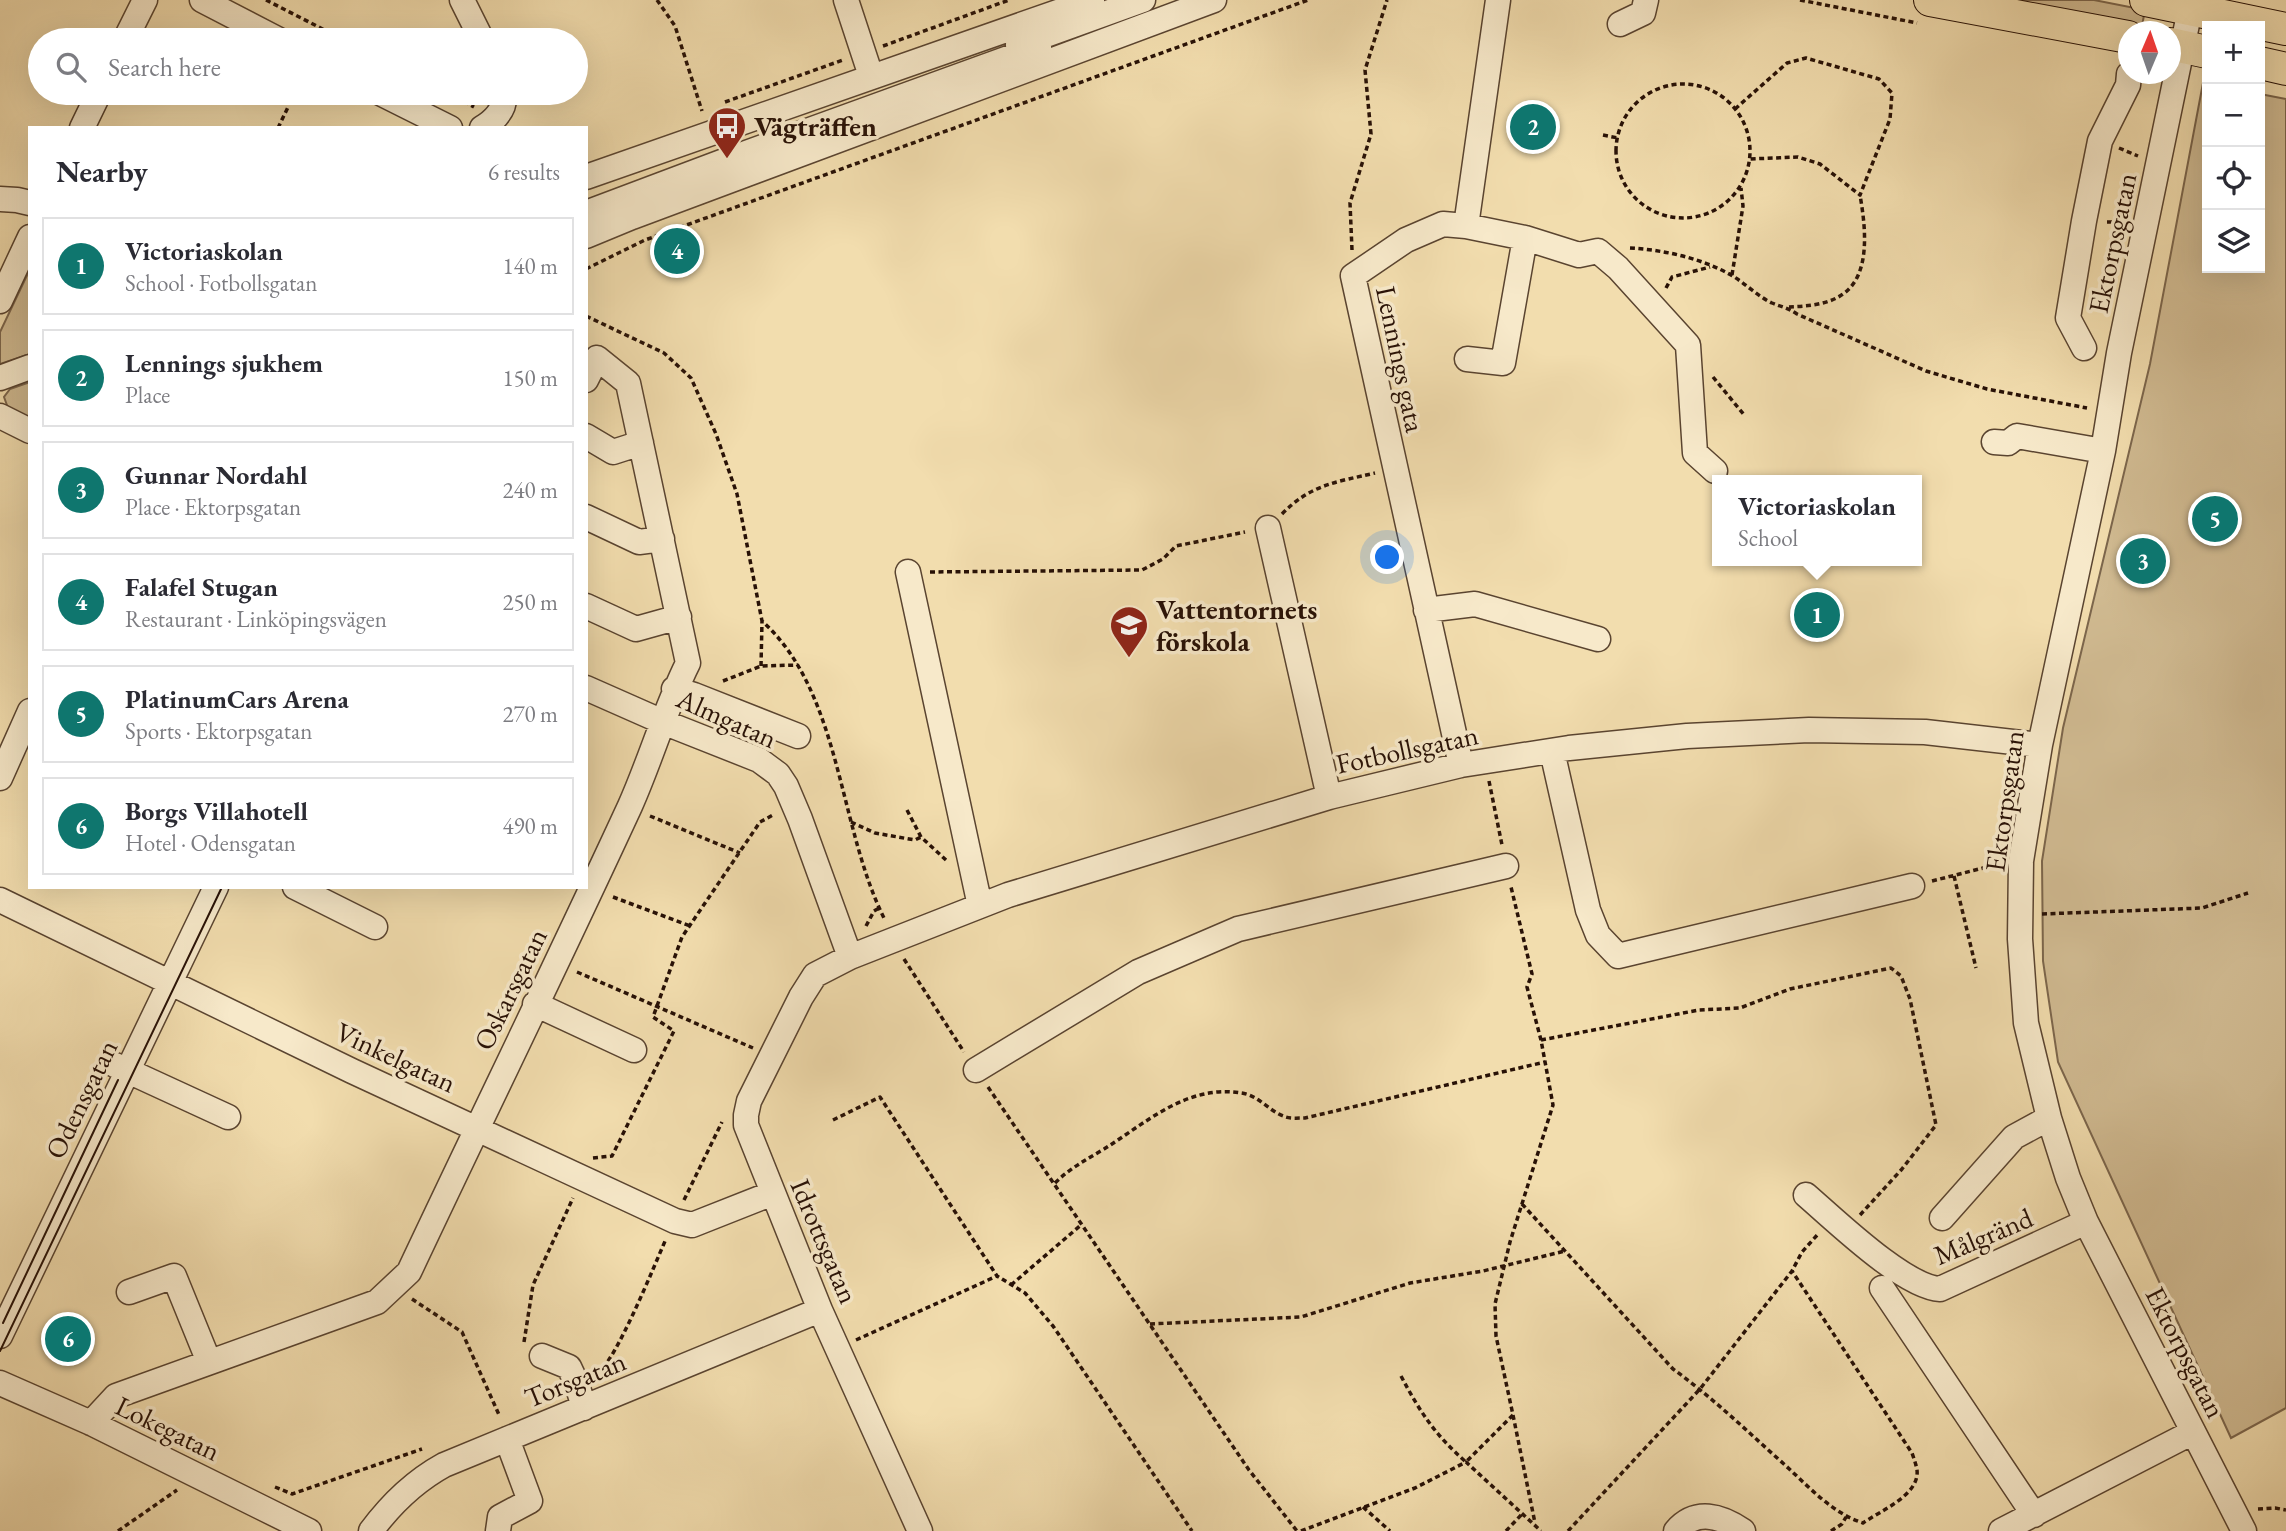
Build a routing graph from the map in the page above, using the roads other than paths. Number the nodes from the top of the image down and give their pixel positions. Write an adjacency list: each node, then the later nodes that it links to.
1 (145, 0): 15 (street)
2 (202, 0): 16 (street)
3 (462, 0): 17 (street)
4 (846, 0): 23 (street)
5 (1092, 0): 23 (street)
6 (1143, 0): 33 (street)
7 (1171, 0): 35 (street)
8 (1214, 0): 37 (street)
9 (1498, 0): 36 (street)
10 (1930, 0): 19 (main road)
11 (2146, 0): 13 (main road)
12 (1639, 1): 14 (street)
13 (2191, 5): 18 (main road); 20 (street, Ektorpsgatan)
14 (1620, 24)
15 (131, 28)
16 (256, 28)
17 (476, 28)
18 (2286, 29)
19 (2118, 35)
20 (2187, 47): 51 (street, Ektorpsgatan)
21 (2265, 64): 22 (main road)
22 (2286, 69)
23 (871, 76): 31 (street)
24 (2128, 84): 41 (street)
25 (93, 105): 29 (street)
26 (404, 105): 30 (street)
27 (502, 105): 28 (street)
28 (489, 124)
29 (83, 126)
30 (446, 126)
31 (588, 176)
32 (0, 199): 34 (street)
33 (588, 199)
34 (28, 203)
35 (588, 212)
36 (1466, 226): 38 (street, Lennings gata); 58 (street, Lennings gata)
37 (588, 235)
38 (1525, 238): 42 (street); 52 (street, Lennings gata)
39 (28, 241): 40 (street)
40 (0, 301)
41 (2084, 348)
42 (1467, 359)
43 (590, 363): 50 (street, Oskarsgatan)
44 (28, 369): 45 (street)
45 (0, 378)
46 (0, 416): 47 (street)
47 (28, 430)
48 (588, 437): 50 (street)
49 (1994, 442): 51 (street)
50 (641, 443): 55 (street, Oskarsgatan)
51 (2104, 451): 66 (street, Ektorpsgatan)
52 (1715, 471)
53 (588, 518): 55 (street)
54 (1268, 527): 70 (street)
55 (662, 539): 59 (street, Oskarsgatan)
56 (908, 572): 77 (street)
57 (588, 607): 59 (street)
58 (1426, 610): 60 (street); 68 (street, Lennings gata)
59 (679, 617): 62 (street, Oskarsgatan)
60 (1598, 639)
61 (588, 689): 63 (street, Almgatan)
62 (684, 692): 63 (street, Oskarsgatan); 65 (street)
63 (663, 722): 79 (street, Almgatan); 82 (street, Oskarsgatan)
64 (17, 724): 69 (street)
65 (797, 736)
66 (2040, 746): 67 (street, Fotbollsgatan); 87 (street, Ektorpsgatan)
67 (1552, 751): 68 (street, Fotbollsgatan); 72 (street)
68 (1473, 763): 70 (street, Fotbollsgatan)
69 (0, 778)
70 (1329, 797): 77 (street, Fotbollsgatan)
71 (1506, 866): 85 (street)
72 (1912, 886)
73 (200, 889): 81 (street)
74 (215, 889): 81 (street)
75 (299, 889): 78 (street)
76 (0, 900): 81 (street, Vinkelgatan)
77 (980, 906): 79 (street, Fotbollsgatan)
78 (375, 927)
79 (850, 957): 80 (street, Fotbollsgatan)
80 (815, 975): 89 (street, Idrottsgatan)
81 (164, 979): 84 (street); 88 (street, Vinkelgatan)
82 (536, 1004): 83 (street); 88 (street, Oskarsgatan)
83 (634, 1050)
84 (122, 1068): 86 (street); 95 (street); 97 (street, Odensgatan)
85 (976, 1070)
86 (228, 1117)
87 (2049, 1118): 91 (street); 92 (street, Ektorpsgatan)
88 (477, 1127): 89 (street, Vinkelgatan); 99 (street, Oskarsgatan)
89 (773, 1193): 96 (street, Idrottsgatan)
90 (1806, 1195): 92 (street, Målgränd)
91 (1942, 1218)
92 (2086, 1222): 104 (street, Ektorpsgatan)
93 (1882, 1288): 105 (street)
94 (129, 1292): 99 (street)
95 (0, 1304)
96 (820, 1310): 101 (street, Torsgatan); 109 (street, Idrottsgatan)
97 (0, 1336)
98 (542, 1356): 101 (street)
99 (209, 1362): 102 (street, Oskarsgatan)
100 (0, 1382): 102 (street, Lokegatan)
101 (584, 1408): 103 (street, Torsgatan)
102 (91, 1423): 106 (street, Lokegatan)
103 (503, 1428): 107 (street, Torsgatan); 108 (street)
104 (2193, 1432): 105 (street); 113 (street, Ektorpsgatan)
105 (2034, 1514): 112 (street)
106 (309, 1531)
107 (371, 1531)
108 (498, 1531)
109 (920, 1531)
110 (1676, 1531): 111 (street)
111 (1743, 1531)
112 (2001, 1531)
113 (2244, 1531)

